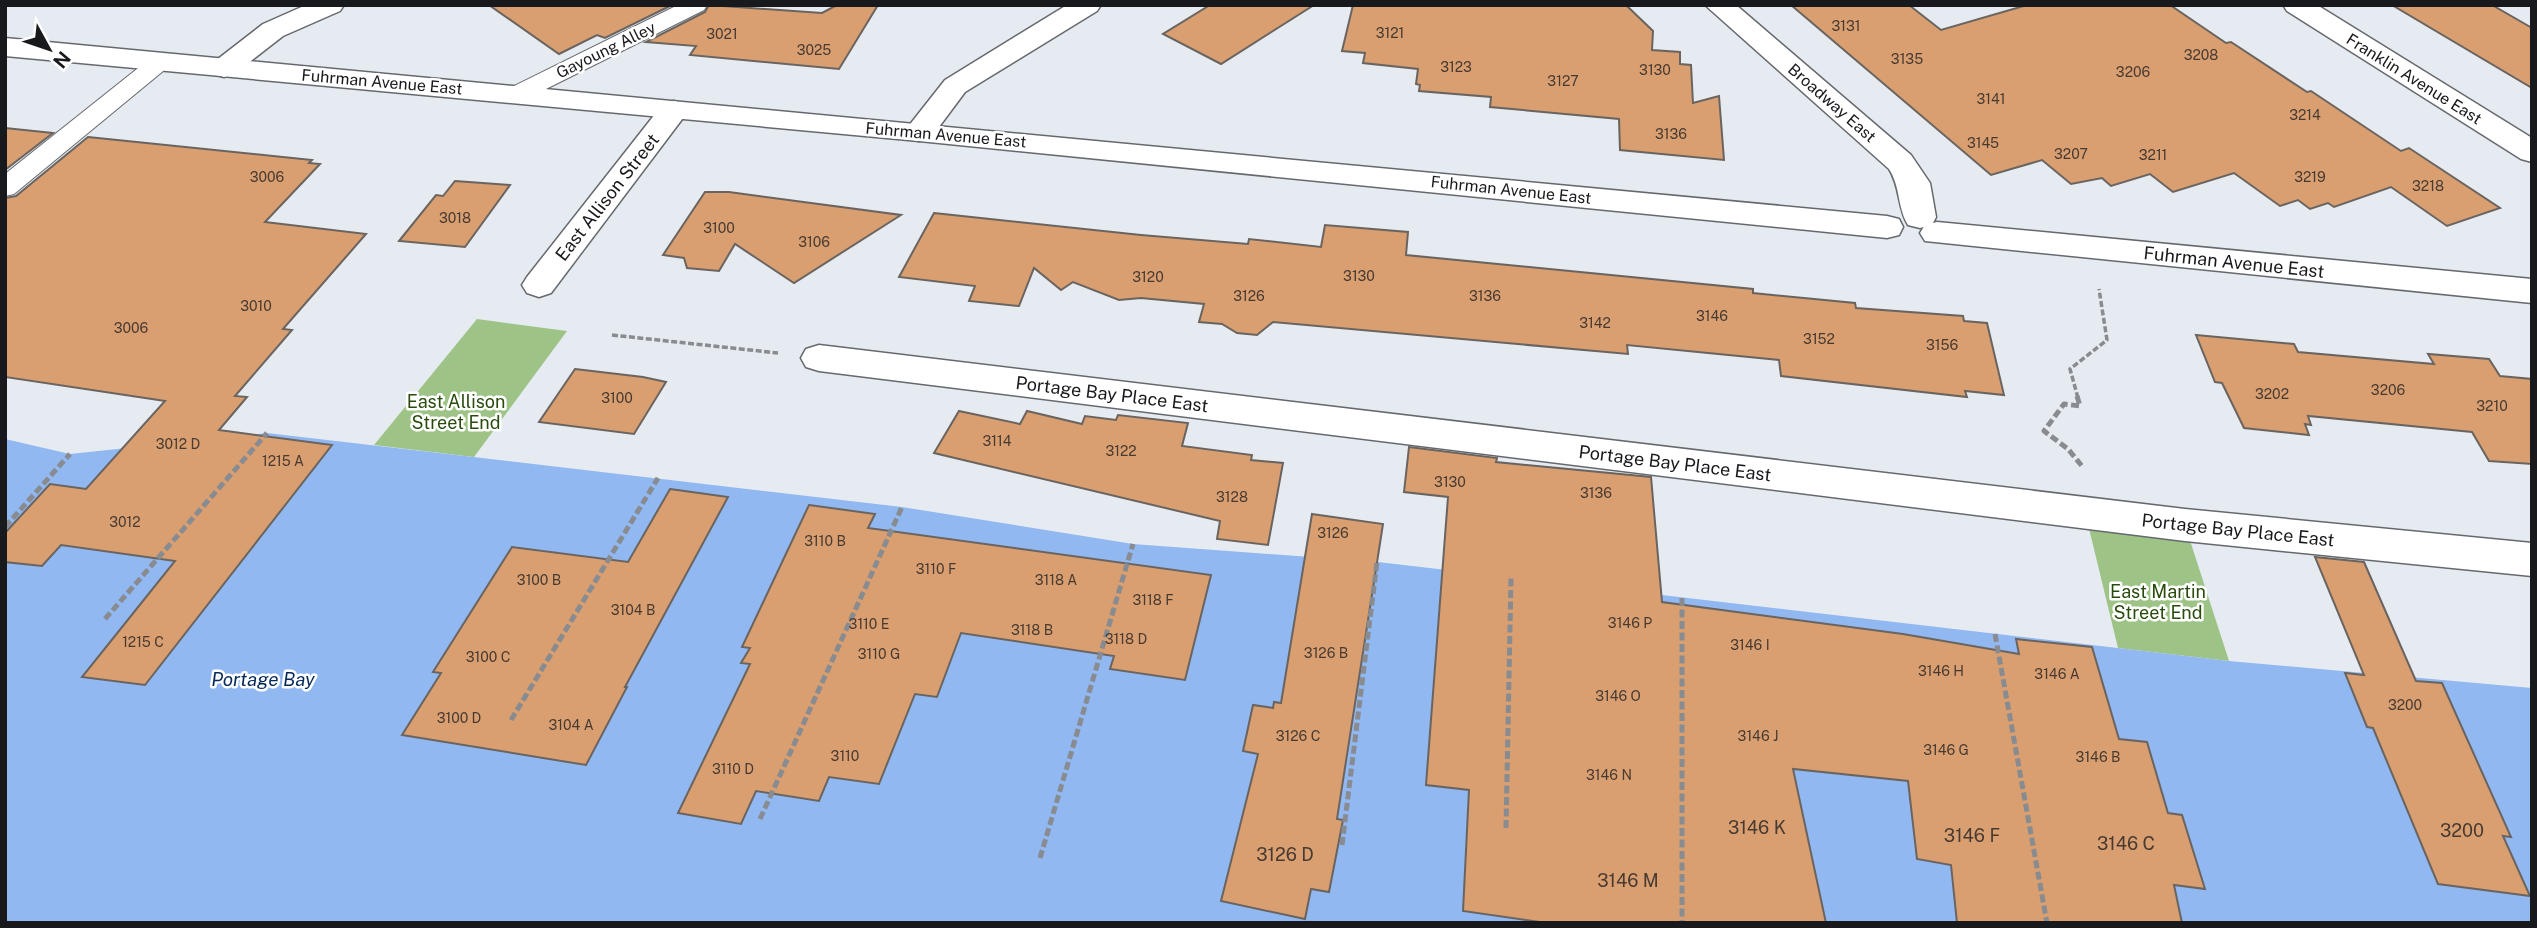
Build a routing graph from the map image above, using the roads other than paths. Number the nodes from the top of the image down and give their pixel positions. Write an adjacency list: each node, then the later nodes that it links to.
1 (330, 5): 8 (street)
2 (696, 5): 9 (lane, Gayoung Alley)
3 (1087, 5): 11 (street)
4 (1719, 5): 14 (street, Broadway East)
5 (2297, 5): 12 (street, Franklin Avenue East)
6 (5, 47): 7 (street, Fuhrman Avenue East)
7 (160, 62): 8 (street, Fuhrman Avenue East); 13 (lane)
8 (224, 68): 9 (street, Fuhrman Avenue East)
9 (515, 95): 10 (street, Fuhrman Avenue East)
10 (674, 110): 11 (street, Fuhrman Avenue East); 15 (street, East Allison Street)
11 (919, 132): 14 (street, Fuhrman Avenue East)
12 (2532, 152)
13 (5, 188)
14 (1928, 225): 16 (street, Fuhrman Avenue East)
15 (539, 285)
16 (2532, 291)
17 (819, 358): 18 (street, Portage Bay Place East)
18 (2532, 560)

